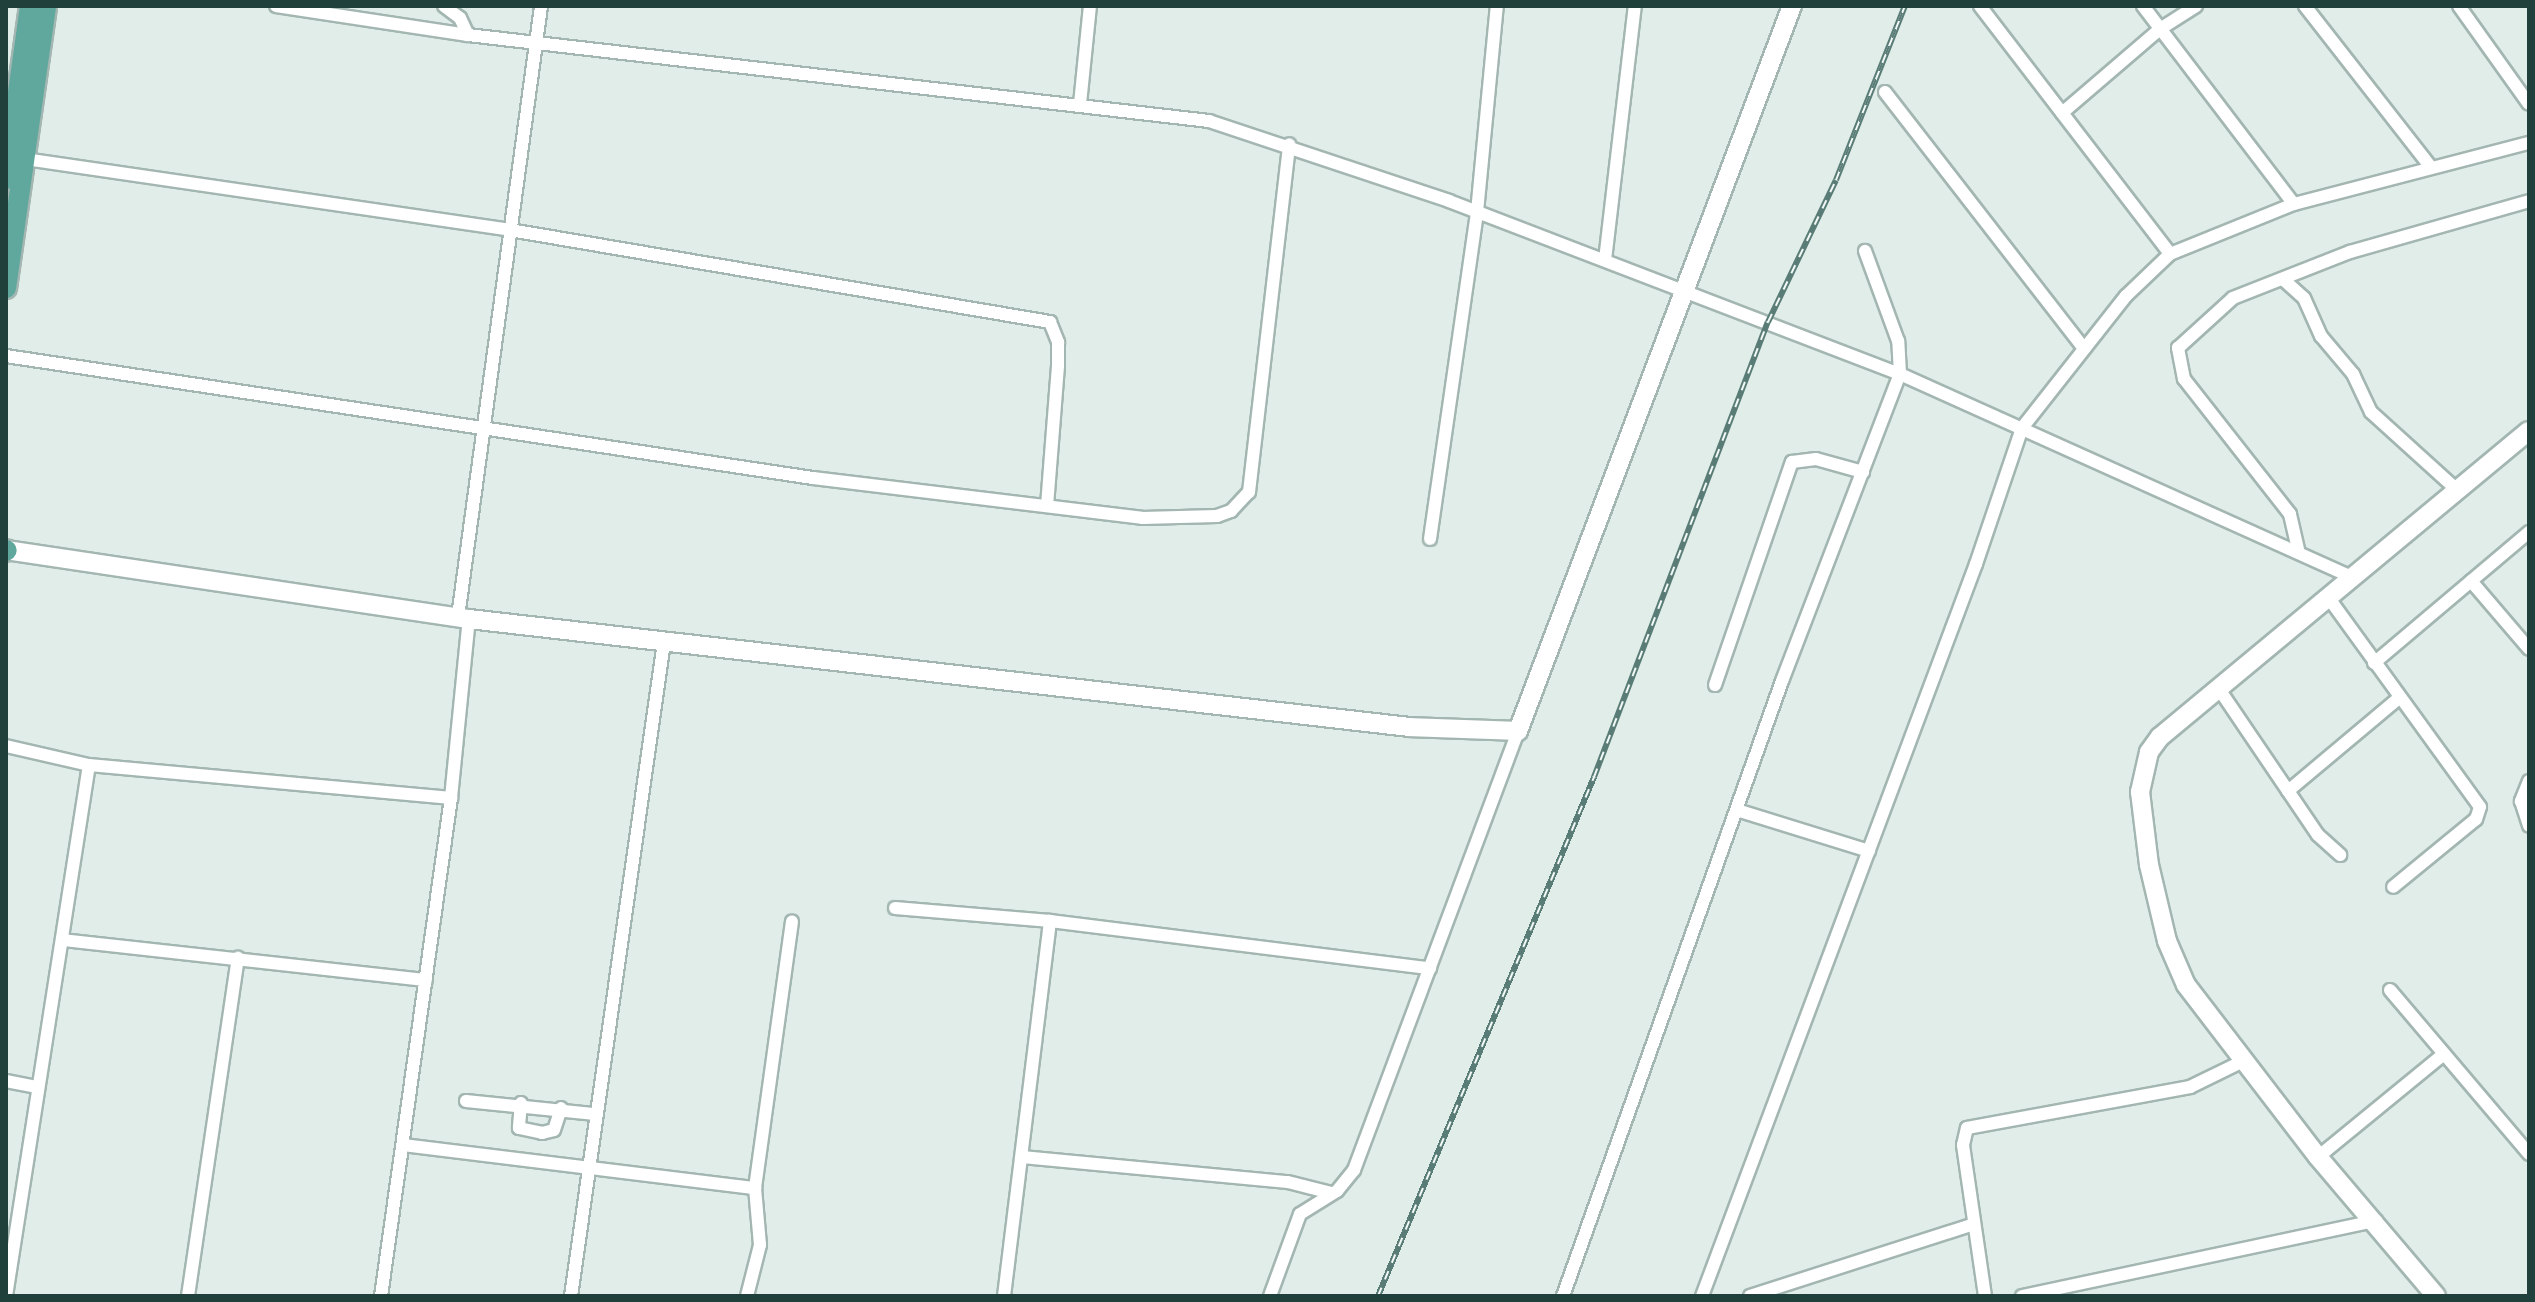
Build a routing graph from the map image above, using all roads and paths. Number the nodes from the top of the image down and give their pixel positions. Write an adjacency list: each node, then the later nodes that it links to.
1 (30, 6): 26 (main road)
2 (46, 6): 24 (main road)
3 (276, 6): 16 (street)
4 (444, 6): 16 (street)
5 (541, 6): 17 (street)
6 (1090, 6): 19 (street)
7 (1497, 6): 29 (street)
8 (1635, 6): 33 (street)
9 (1792, 6): 36 (street)
10 (1980, 6): 21 (street)
11 (2143, 6): 15 (street)
12 (2196, 6): 15 (street)
13 (2305, 6): 25 (street)
14 (2459, 6): 20 (street)
15 (2160, 29): 21 (street); 28 (street)
16 (468, 35): 17 (street)
17 (537, 43): 19 (street); 30 (street)
18 (1885, 92): 37 (street)
19 (1080, 104): 23 (street)
20 (2529, 104)
21 (2062, 113): 32 (street)
22 (2529, 143): 25 (street)
23 (1289, 144): 29 (street); 45 (street)
24 (25, 159): 30 (street); 35 (main road)
25 (2430, 166): 28 (street)
26 (6, 179)
27 (2529, 201): 34 (street)
28 (2294, 204): 32 (street)
29 (1477, 212): 33 (street); 47 (street)
30 (510, 230): 40 (street); 45 (street)
31 (1865, 251): 39 (street)
32 (2170, 254): 37 (street)
33 (1605, 260): 36 (street)
34 (2285, 281): 44 (street); 48 (street)
35 (6, 288)
36 (1684, 290): 39 (street); 60 (street)
37 (2084, 349): 41 (street)
38 (6, 356): 40 (street)
39 (1900, 374): 41 (street); 43 (street)
40 (483, 425): 45 (street); 53 (street)
41 (2022, 428): 48 (street); 68 (street)
42 (2529, 431): 44 (street)
43 (1863, 472): 57 (street); 66 (street)
44 (2458, 491): 50 (street)
45 (1047, 506)
46 (2529, 532): 51 (street)
47 (1430, 539)
48 (2298, 549): 50 (street)
49 (6, 550): 53 (street)
50 (2351, 577): 52 (street)
51 (2471, 581): 55 (street); 56 (street)
52 (2328, 597): 56 (street); 58 (street)
53 (463, 618): 54 (street); 65 (street)
54 (664, 642): 60 (street); 86 (street)
55 (2529, 649)
56 (2374, 663): 59 (street)
57 (1715, 685)
58 (2219, 689): 64 (street); 80 (street)
59 (2399, 698): 64 (street); 70 (street)
60 (1518, 731): 76 (street)
61 (6, 746): 62 (street)
62 (89, 765): 65 (street); 74 (street)
63 (2529, 781): 67 (street)
64 (2288, 791): 69 (street)
65 (451, 798): 77 (street)
66 (1740, 811): 68 (street); 104 (street)
67 (2529, 826)
68 (1869, 851): 105 (street)
69 (2340, 855)
70 (2393, 887)
71 (895, 908): 72 (street)
72 (1050, 921): 76 (street); 89 (street)
73 (792, 922): 92 (street)
74 (63, 940): 75 (street); 82 (street)
75 (238, 958): 77 (street); 98 (street)
76 (1430, 968): 93 (street)
77 (426, 980): 87 (street)
78 (2390, 990): 79 (street)
79 (2444, 1054): 88 (street); 90 (street)
80 (2243, 1061): 90 (street); 96 (street)
81 (6, 1081): 82 (street)
82 (37, 1087): 94 (street)
83 (466, 1101): 84 (street)
84 (521, 1103): 85 (street); 85 (street)
85 (561, 1108): 86 (street)
86 (595, 1114): 91 (street)
87 (403, 1145): 91 (street); 99 (street)
88 (2529, 1154)
89 (1022, 1157): 93 (street); 102 (street)
90 (2318, 1157): 95 (street)
91 (587, 1168): 92 (street); 100 (street)
92 (755, 1188): 101 (street)
93 (1331, 1193): 103 (street)
94 (12, 1214): 97 (street)
95 (2376, 1221): 108 (street); 109 (street)
96 (1974, 1224): 106 (street); 107 (street)
97 (6, 1296)
98 (188, 1296)
99 (381, 1296)
100 (571, 1296)
101 (747, 1296)
102 (1004, 1296)
103 (1270, 1296)
104 (1563, 1296)
105 (1702, 1296)
106 (1750, 1296)
107 (1985, 1296)
108 (2022, 1296)
109 (2436, 1296)

